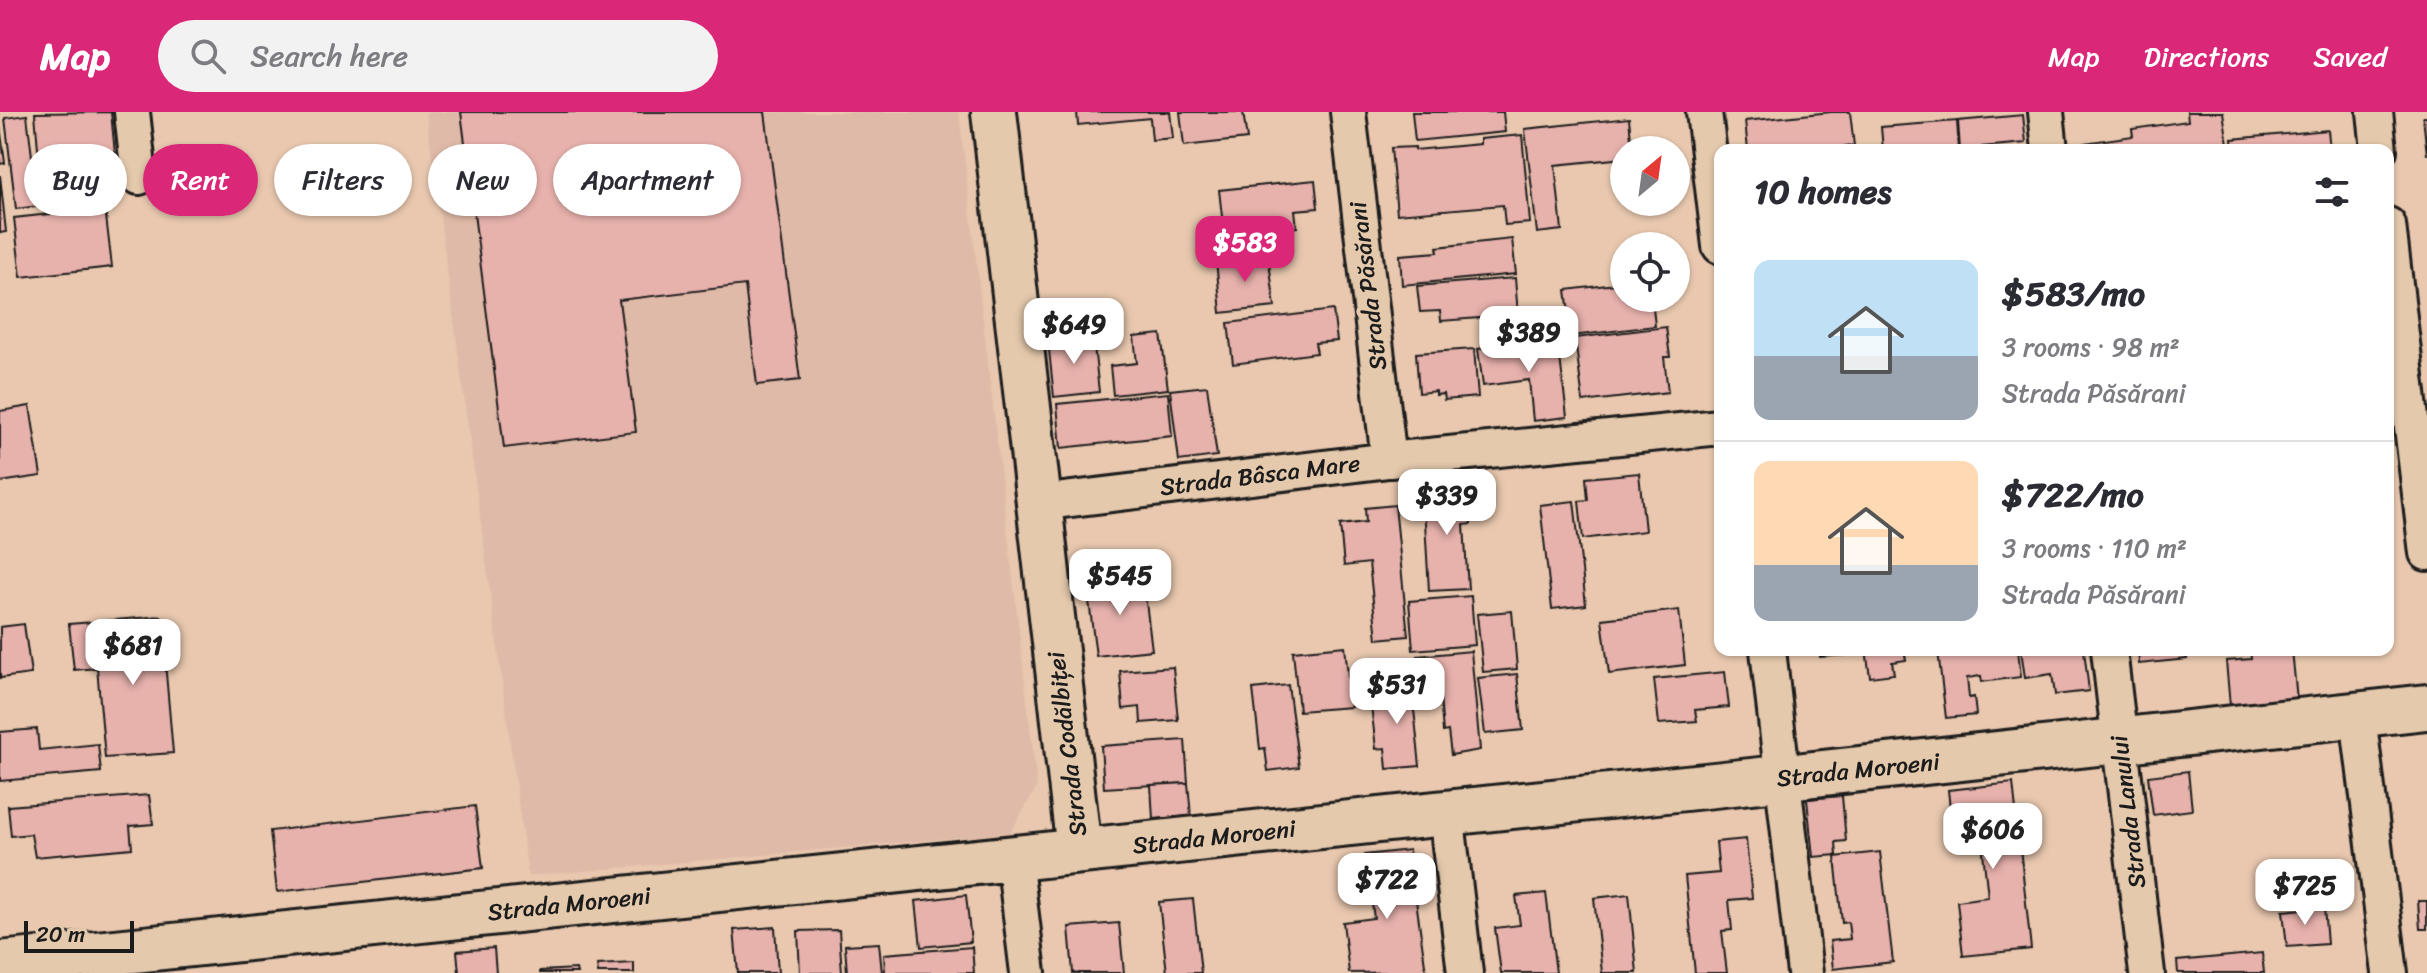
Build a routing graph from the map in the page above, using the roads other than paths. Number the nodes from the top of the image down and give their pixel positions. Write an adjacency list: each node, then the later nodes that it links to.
1 (132, 112): 9 (street)
2 (994, 112): 14 (street, Strada Codălbiței)
3 (1348, 112): 13 (street, Strada Păsărani)
4 (1704, 112): 10 (street)
5 (2046, 112): 7 (street)
6 (2375, 112): 8 (street)
7 (2049, 144)
8 (2378, 144)
9 (139, 177)
10 (1714, 196)
11 (2394, 275): 15 (street)
12 (1714, 428): 13 (street, Strada Bâsca Mare)
13 (1389, 460): 14 (street, Strada Bâsca Mare)
14 (1039, 503): 23 (street, Strada Codălbiței)
15 (2427, 553)
16 (1769, 656): 21 (street)
17 (2110, 656): 20 (street, Strada Lanului)
18 (2427, 707): 19 (street, Strada Moroeni)
19 (2358, 716): 20 (street, Strada Moroeni); 30 (street)
20 (2119, 742): 21 (street, Strada Moroeni); 29 (street, Strada Lanului)
21 (1782, 778): 22 (street, Strada Moroeni); 28 (street)
22 (1446, 812): 23 (street, Strada Moroeni); 27 (street)
23 (1079, 851): 24 (street, Strada Moroeni)
24 (1014, 858): 25 (street, Strada Moroeni); 26 (street)
25 (0, 964)
26 (1028, 973)
27 (1465, 973)
28 (1805, 973)
29 (2147, 973)
30 (2390, 973)

